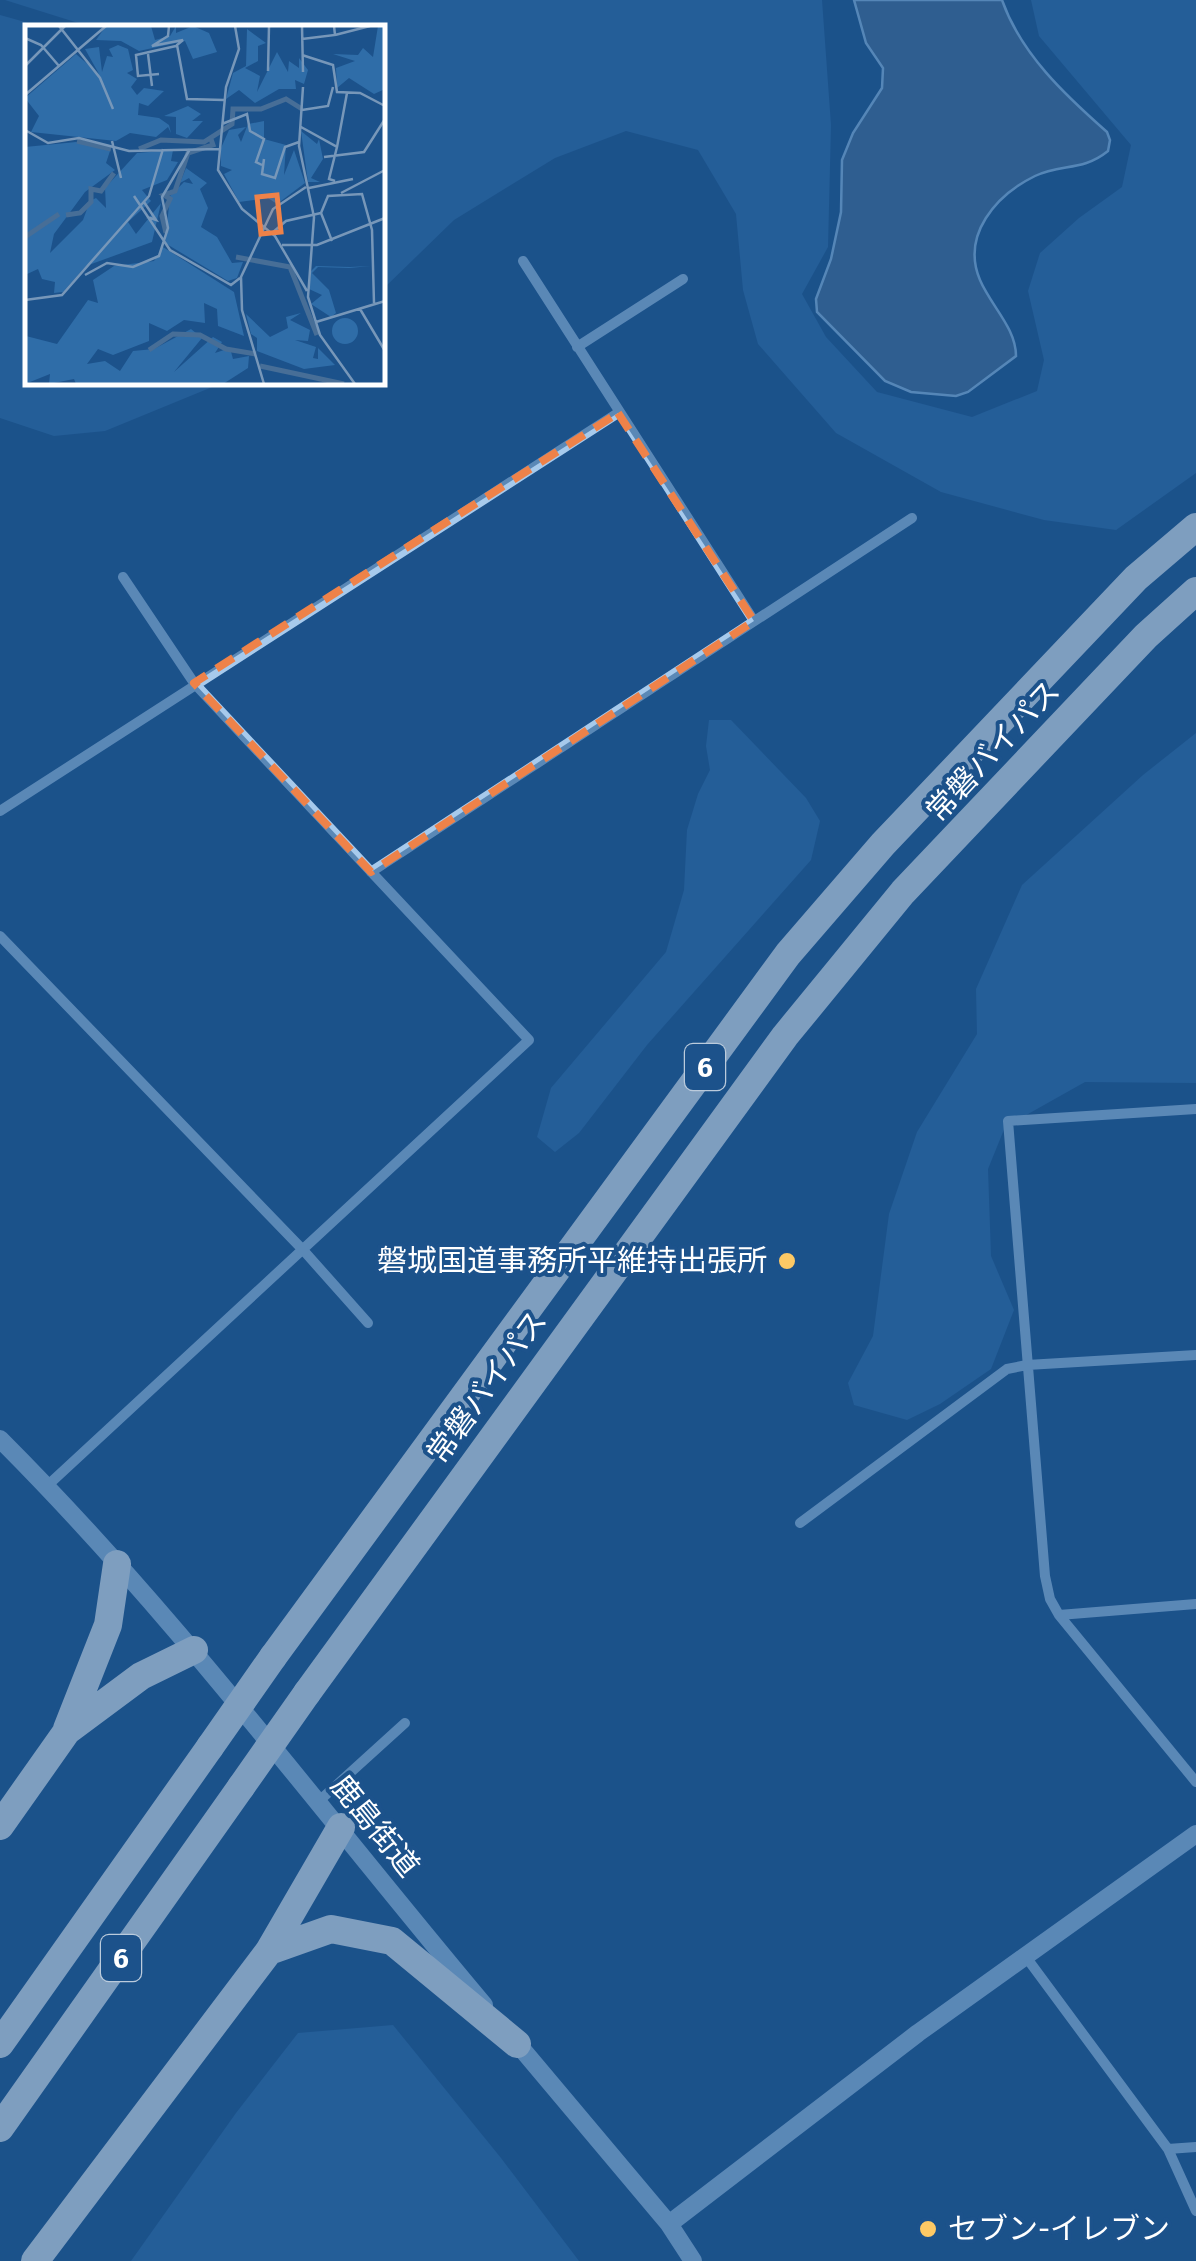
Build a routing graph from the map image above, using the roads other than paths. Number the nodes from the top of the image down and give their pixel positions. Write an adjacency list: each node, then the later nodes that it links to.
1 (523, 261): 3 (street)
2 (683, 280): 3 (street)
3 (577, 347): 4 (street)
4 (618, 413): 9 (street); 10 (street)
5 (912, 518): 9 (street)
6 (1196, 527): 35 (highway, 常磐バイパス / 6, bridge)
7 (123, 578): 10 (street)
8 (1196, 591): 37 (highway, 常磐バイパス / 6, bridge)
9 (754, 621): 12 (street)
10 (194, 684): 11 (street); 12 (street)
11 (0, 810)
12 (371, 872): 15 (street)
13 (0, 936): 15 (street)
14 (1196, 1109): 18 (street)
15 (304, 1251): 16 (street); 20 (street)
16 (368, 1323)
17 (1196, 1355): 18 (street)
18 (1028, 1365): 21 (street); 24 (street)
19 (0, 1439): 20 (street, 鹿島街道)
20 (47, 1486): 22 (street, 鹿島街道)
21 (800, 1523)
22 (117, 1564): 25 (street, 鹿島街道); 27 (highway)
23 (1196, 1604): 24 (street)
24 (1059, 1615): 28 (street)
25 (194, 1650): 27 (highway); 29 (street, 鹿島街道)
26 (406, 1723): 29 (street)
27 (67, 1731): 30 (highway)
28 (1196, 1782)
29 (319, 1801): 31 (street, 鹿島街道)
30 (0, 1826)
31 (341, 1827): 33 (highway); 36 (street, 鹿島街道)
32 (1196, 1834): 34 (street)
33 (269, 1951): 36 (highway); 42 (highway)
34 (1026, 1957): 39 (street); 41 (street)
35 (0, 2044)
36 (517, 2044): 41 (street, 鹿島街道)
37 (0, 2128)
38 (1196, 2147): 39 (street)
39 (1168, 2149): 40 (street)
40 (1196, 2210)
41 (668, 2224): 43 (street, 鹿島街道)
42 (36, 2261)
43 (692, 2261)

